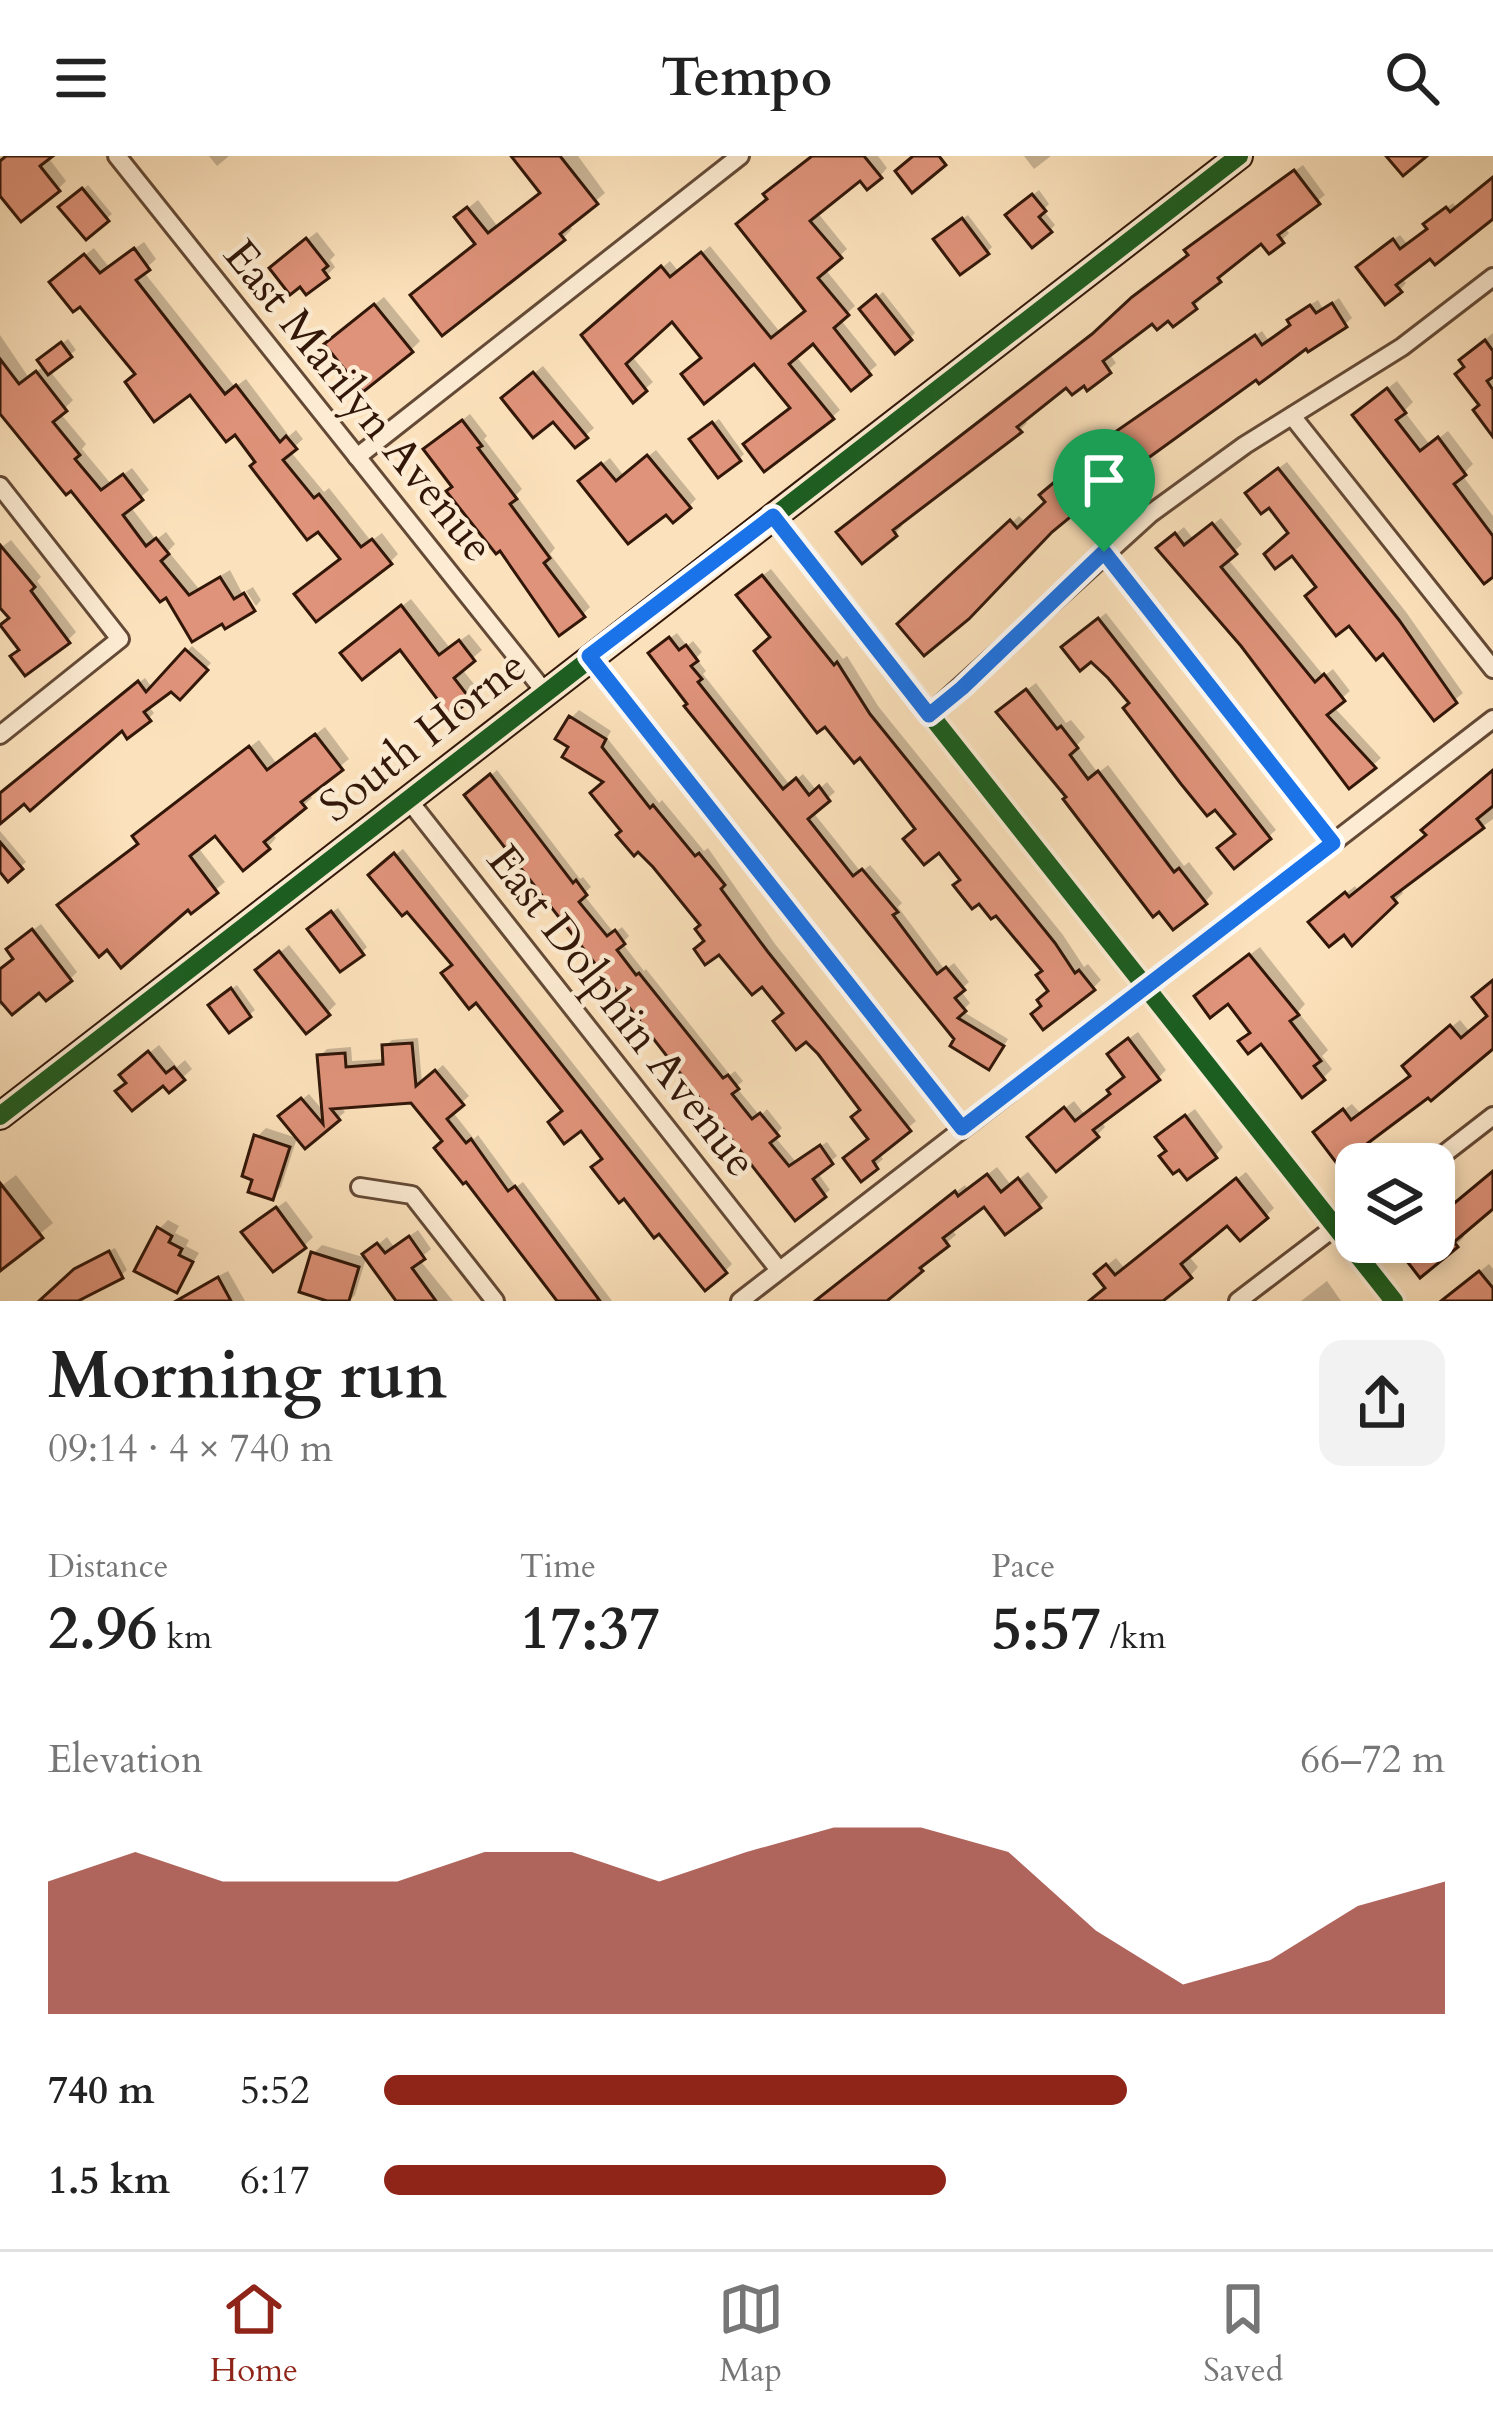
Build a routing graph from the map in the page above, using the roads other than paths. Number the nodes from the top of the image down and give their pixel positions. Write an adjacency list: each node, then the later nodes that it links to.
1 (117, 156): 6 (street, East Marilyn Avenue)
2 (740, 156): 6 (street)
3 (1239, 156): 8 (street, South Horne)
4 (1493, 277): 5 (street)
5 (1292, 416): 9 (street); 11 (street)
6 (357, 457): 12 (street, East Marilyn Avenue)
7 (0, 486): 15 (street)
8 (773, 516): 10 (street, South Horne); 13 (street)
9 (1104, 552): 13 (street); 17 (street)
10 (589, 656): 12 (street, South Horne); 21 (street)
11 (1493, 670)
12 (544, 691): 16 (street, South Horne)
13 (929, 715): 18 (street)
14 (1493, 719): 17 (street)
15 (0, 734)
16 (407, 798): 19 (street, South Horne); 27 (street, East Dolphin Avenue)
17 (1333, 843): 18 (street)
18 (1147, 988): 21 (street); 24 (street)
19 (0, 1116)
20 (1493, 1116): 22 (street)
21 (962, 1128): 27 (street)
22 (1455, 1145)
23 (360, 1187): 28 (street)
24 (1335, 1226)
25 (1335, 1232): 30 (street)
26 (1364, 1263): 31 (street)
27 (779, 1270): 29 (street)
28 (495, 1301)
29 (740, 1301)
30 (1238, 1301)
31 (1394, 1301)

